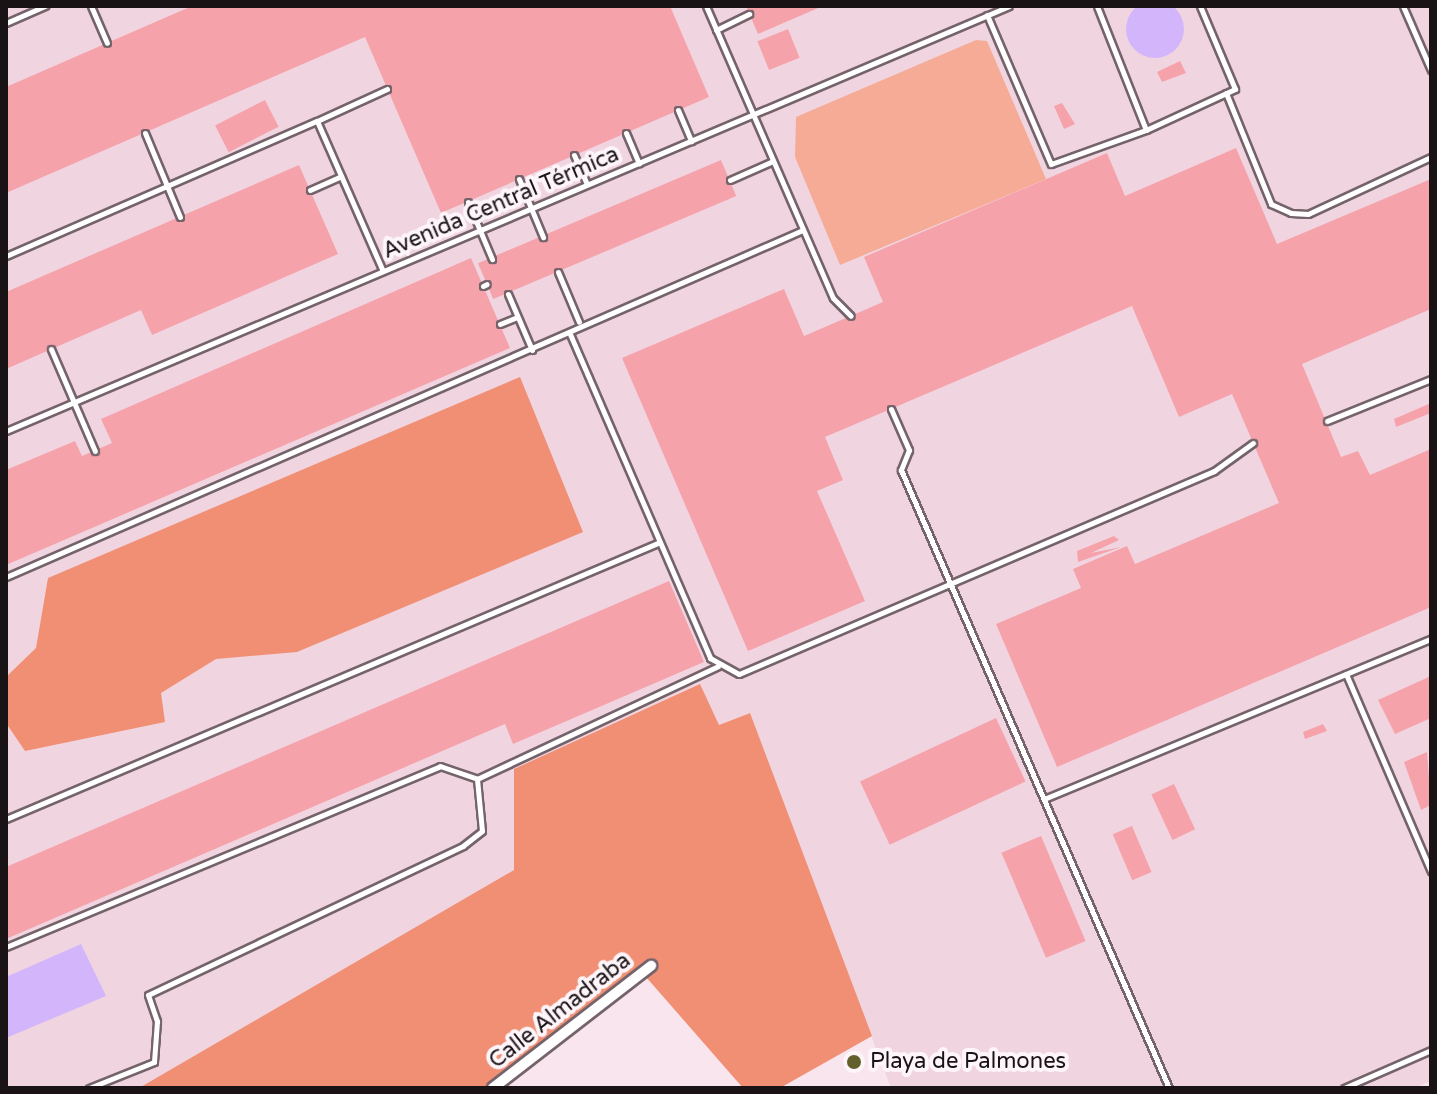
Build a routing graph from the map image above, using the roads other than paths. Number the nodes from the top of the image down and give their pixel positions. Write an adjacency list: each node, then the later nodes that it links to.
1 (45, 6): 10 (lane)
2 (91, 6): 12 (lane)
3 (706, 6): 11 (lane)
4 (1009, 6): 9 (lane, Avenida Central Térmica)
5 (1097, 6): 19 (lane)
6 (1200, 6): 15 (lane)
7 (1403, 6): 13 (lane)
8 (749, 14): 11 (lane)
9 (987, 15): 17 (lane, Avenida Central Térmica); 19 (lane)
10 (6, 23)
11 (716, 30): 17 (lane)
12 (107, 43)
13 (1431, 70)
14 (387, 89): 18 (lane)
15 (1226, 93): 19 (lane); 24 (lane)
16 (678, 110): 22 (lane)
17 (753, 115): 22 (lane, Avenida Central Térmica); 25 (lane)
18 (317, 121): 27 (lane); 31 (lane)
19 (1146, 130)
20 (145, 133): 31 (lane)
21 (626, 133): 26 (lane)
22 (691, 141): 26 (lane, Avenida Central Térmica)
23 (574, 155): 30 (lane)
24 (1431, 157)
25 (773, 161): 29 (lane); 37 (lane)
26 (639, 163): 30 (lane, Avenida Central Térmica)
27 (341, 176): 32 (lane); 41 (lane)
28 (519, 179): 34 (lane)
29 (730, 180)
30 (587, 184): 34 (lane, Avenida Central Térmica)
31 (167, 186): 35 (lane); 39 (lane)
32 (310, 190)
33 (468, 202): 36 (lane)
34 (531, 208): 36 (lane, Avenida Central Térmica); 38 (lane)
35 (180, 217)
36 (480, 229): 40 (lane); 41 (lane, Avenida Central Térmica)
37 (803, 230): 44 (lane); 46 (lane)
38 (543, 237)
39 (6, 256)
40 (492, 259)
41 (382, 269): 52 (lane, Avenida Central Térmica)
42 (558, 272): 46 (lane)
43 (508, 294): 45 (lane)
44 (851, 316)
45 (517, 317): 47 (lane); 50 (lane)
46 (579, 322): 48 (lane)
47 (500, 324)
48 (570, 334): 50 (lane); 60 (lane)
49 (51, 349): 52 (lane)
50 (532, 350): 59 (lane)
51 (1431, 379): 54 (lane)
52 (74, 401): 55 (lane, Avenida Central Térmica); 57 (lane)
53 (891, 409): 62 (lane)
54 (1327, 421)
55 (6, 431)
56 (1253, 443): 62 (lane)
57 (95, 451)
58 (122, 515): 59 (lane)
59 (126, 525): 61 (lane)
60 (660, 542): 64 (lane); 68 (lane)
61 (6, 577)
62 (952, 588): 64 (lane); 67 (lane)
63 (1431, 639): 65 (lane)
64 (718, 666): 66 (lane)
65 (1346, 674): 67 (lane); 69 (lane)
66 (477, 779): 70 (lane); 73 (lane)
67 (1044, 799): 75 (lane)
68 (6, 819)
69 (1431, 871)
70 (6, 947)
71 (651, 966): 74 (street, Calle Almadraba)
72 (1431, 1050): 76 (lane)
73 (89, 1088)
74 (493, 1088)
75 (1169, 1088)
76 (1344, 1088)

